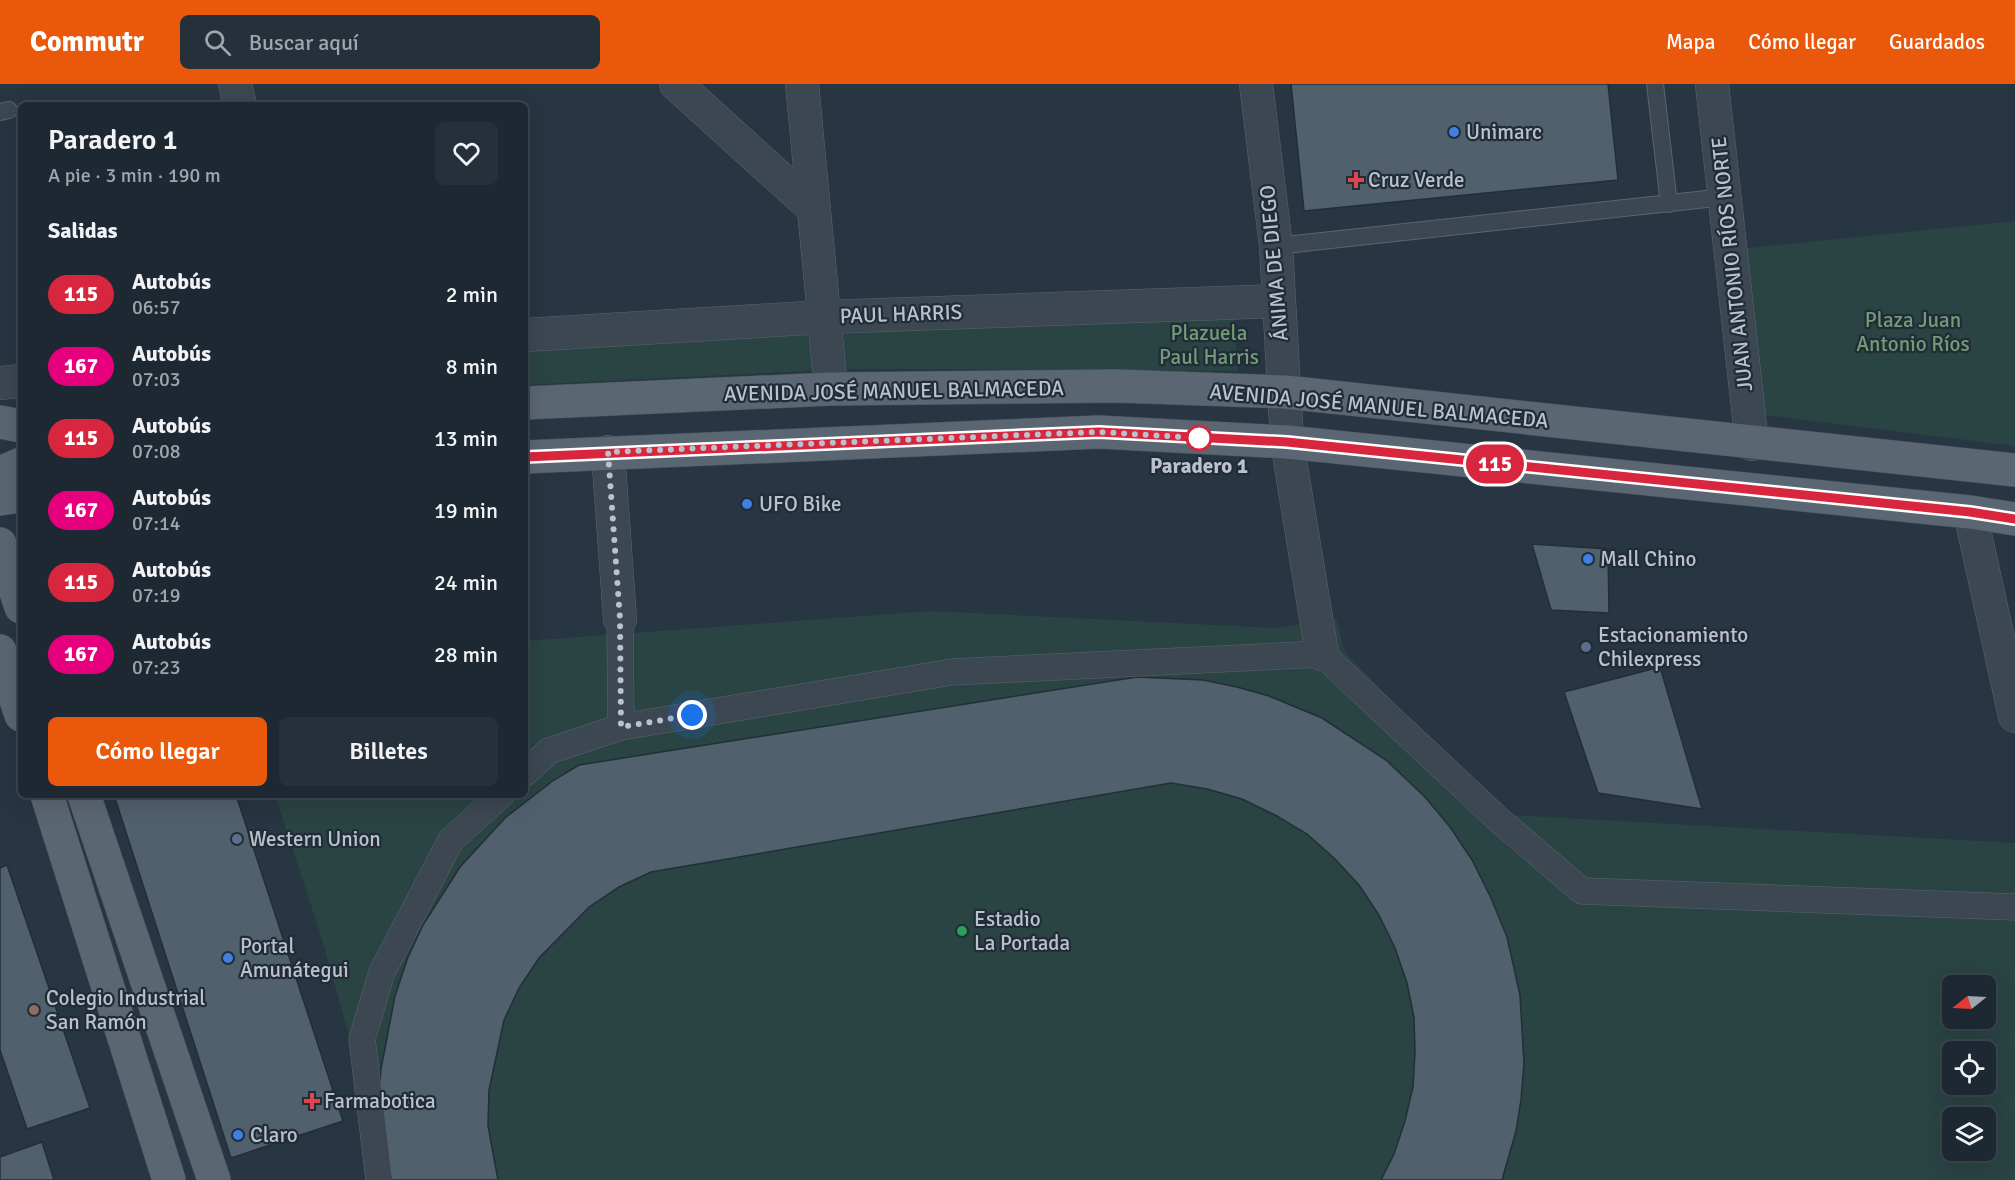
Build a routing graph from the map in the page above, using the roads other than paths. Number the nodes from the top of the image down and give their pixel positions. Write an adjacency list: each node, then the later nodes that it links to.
1 (236, 84): 7 (street)
2 (676, 84): 10 (street)
3 (802, 84): 10 (street)
4 (1256, 84): 11 (street, ÁNIMA DE DIEGO)
5 (1655, 84): 9 (lane)
6 (1712, 84): 8 (street, JUAN ANTONIO RÍOS NORTE)
7 (239, 102)
8 (1725, 197): 9 (lane); 23 (street, JUAN ANTONIO RÍOS NORTE)
9 (1669, 204): 11 (lane)
10 (814, 209): 13 (street)
11 (1276, 246): 12 (street, ÁNIMA DE DIEGO)
12 (1278, 302): 13 (street, PAUL HARRIS); 18 (street, ÁNIMA DE DIEGO)
13 (824, 317): 14 (street, PAUL HARRIS); 17 (street)
14 (528, 335)
15 (18, 381): 16 (street)
16 (0, 383)
17 (831, 389): 18 (main road, AVENIDA JOSÉ MANUEL BALMACEDA); 19 (main road, AVENIDA JOSÉ MANUEL BALMACEDA)
18 (1285, 392): 22 (street, ÁNIMA DE DIEGO); 23 (main road, AVENIDA JOSÉ MANUEL BALMACEDA)
19 (528, 403)
20 (0, 422): 21 (main road)
21 (18, 425)
22 (1287, 442): 24 (main road, AVENIDA JOSÉ MANUEL BALMACEDA); 31 (main road, AVENIDA JOSÉ MANUEL BALMACEDA); 37 (street, ÁNIMA DE DIEGO)
23 (1752, 444): 27 (main road, AVENIDA JOSÉ MANUEL BALMACEDA)
24 (608, 452): 25 (main road, AVENIDA JOSÉ MANUEL BALMACEDA); 35 (street)
25 (528, 457)
26 (18, 465): 28 (main road)
27 (2015, 470)
28 (0, 473)
29 (18, 496): 30 (main road)
30 (0, 499)
31 (1970, 512): 32 (main road, AVENIDA JOSÉ MANUEL BALMACEDA); 39 (street)
32 (2015, 519)
33 (0, 544): 34 (main road)
34 (18, 598)
35 (620, 619): 40 (street)
36 (0, 651): 38 (main road)
37 (1322, 654): 40 (street); 47 (street)
38 (18, 706)
39 (2015, 716)
40 (621, 727): 41 (street)
41 (528, 770)
42 (48, 798): 48 (main road)
43 (85, 798): 46 (main road)
44 (99, 798): 46 (main road)
45 (498, 798): 50 (street)
46 (102, 846): 49 (main road)
47 (2015, 907)
48 (169, 1180)
49 (214, 1180)
50 (379, 1180)

